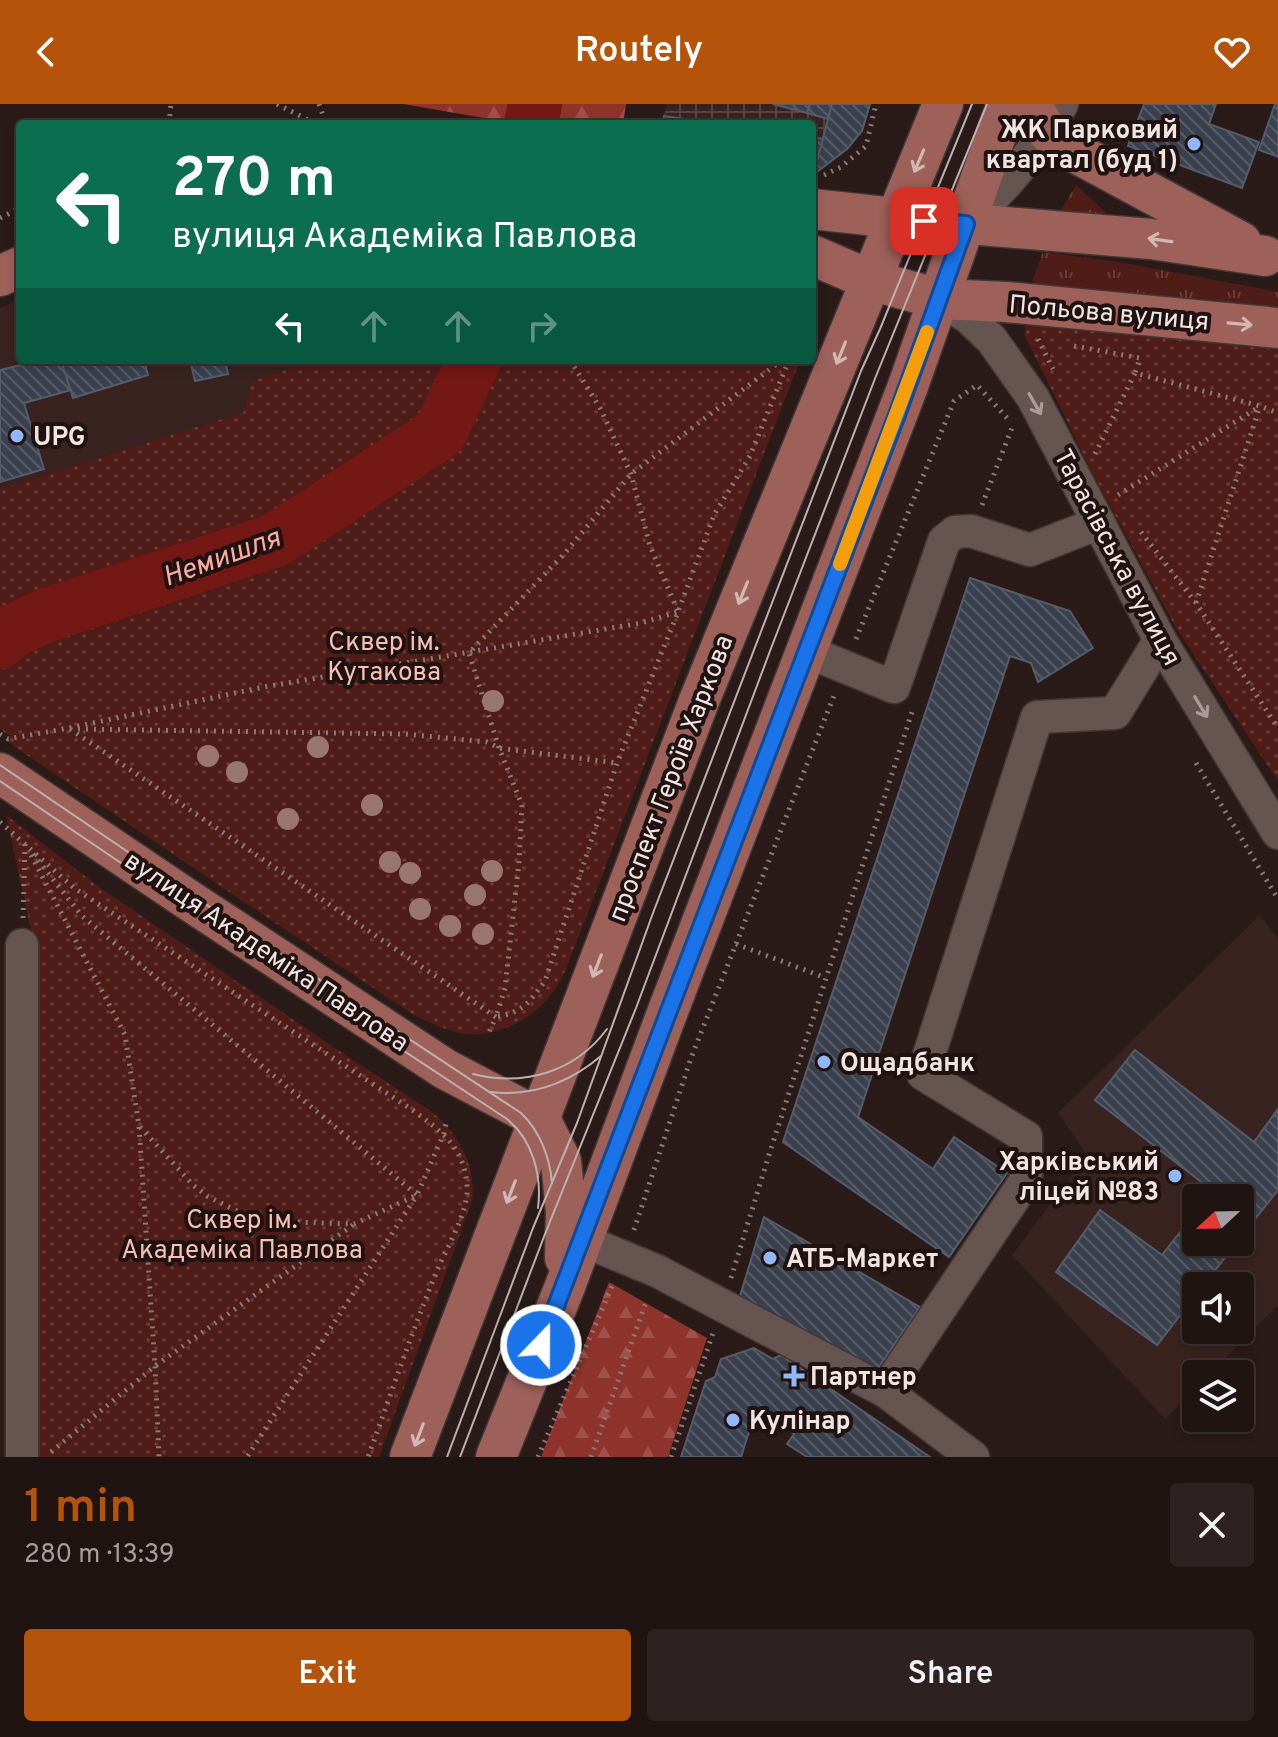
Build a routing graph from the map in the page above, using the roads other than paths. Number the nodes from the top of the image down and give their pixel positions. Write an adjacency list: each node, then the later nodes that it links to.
1 (943, 104): 6 (main road, проспект Героїв Харкова, one-way to 6)
2 (1007, 104): 5 (main road)
3 (1047, 113): 5 (street); 8 (main road)
4 (816, 193): 6 (main road)
5 (966, 224): 6 (main road); 8 (main road, one-way to 5); 9 (main road)
6 (882, 250): 7 (main road); 9 (main road); 17 (main road, проспект Героїв Харкова, one-way to 17)
7 (816, 256)
8 (1271, 258)
9 (939, 299): 10 (main road, Польова вулиця, one-way to 10); 11 (street, Тарасівська вулиця, one-way to 11); 13 (main road)
10 (1278, 328)
11 (1106, 510): 12 (street, Тарасівська вулиця); 13 (street)
12 (1160, 640): 15 (street, Тарасівська вулиця, one-way to 15); 20 (street)
13 (806, 651): 18 (main road)
14 (4, 756): 17 (main road, вулиця Академіка Павлова)
15 (1278, 833)
16 (22, 945): 21 (street)
17 (540, 1119): 19 (main road); 22 (main road, проспект Героїв Харкова, one-way to 22)
18 (582, 1240): 19 (main road); 20 (street)
19 (564, 1289): 23 (main road)
20 (885, 1391): 24 (street)
21 (22, 1457)
22 (410, 1457)
23 (496, 1457)
24 (973, 1457)

